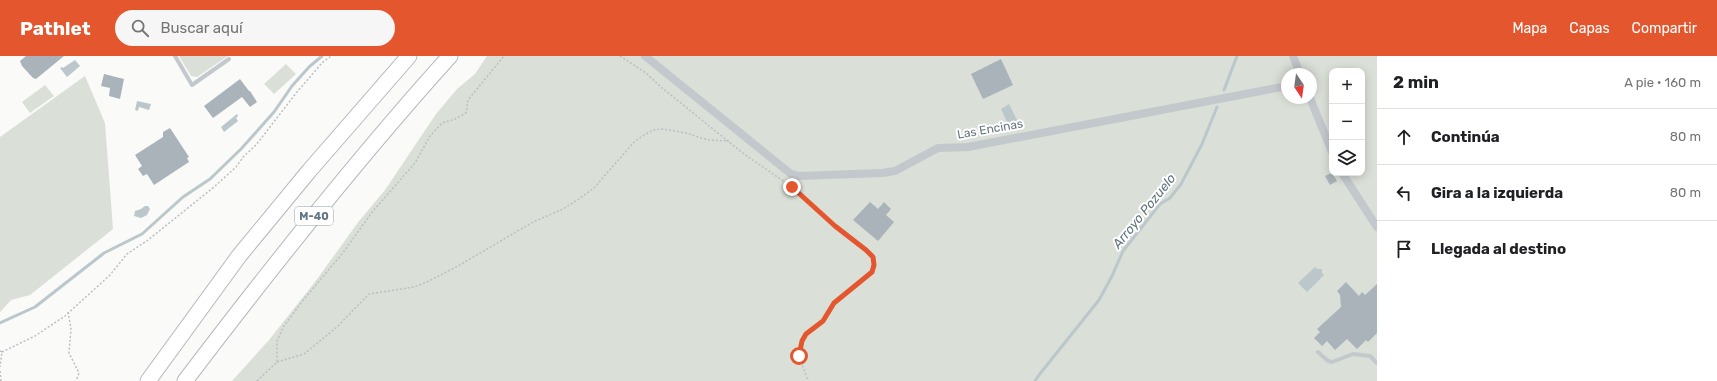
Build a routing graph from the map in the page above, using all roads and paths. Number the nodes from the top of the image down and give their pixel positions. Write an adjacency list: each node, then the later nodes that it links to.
1 (175, 56): 9 (lane)
2 (331, 56): 17 (path)
3 (409, 56): 26 (highway, M-40)
4 (450, 56): 27 (highway, M-40)
5 (504, 56): 20 (path)
6 (620, 56): 13 (path)
7 (645, 56): 11 (street, Las Encinas)
8 (1293, 56): 10 (street)
9 (229, 59)
10 (1298, 68)
11 (1281, 87)
12 (1312, 104): 14 (street)
13 (729, 141): 20 (path); 29 (path)
14 (1329, 145)
15 (1344, 176): 16 (street)
16 (1377, 227)
17 (68, 312): 18 (path); 25 (path)
18 (1, 351): 22 (path)
19 (1318, 352): 21 (lane)
20 (277, 362): 28 (path)
21 (1377, 363)
22 (0, 367)
23 (0, 371): 24 (path)
24 (1, 381)
25 (76, 381)
26 (148, 381)
27 (185, 381)
28 (257, 381)
29 (808, 381)

